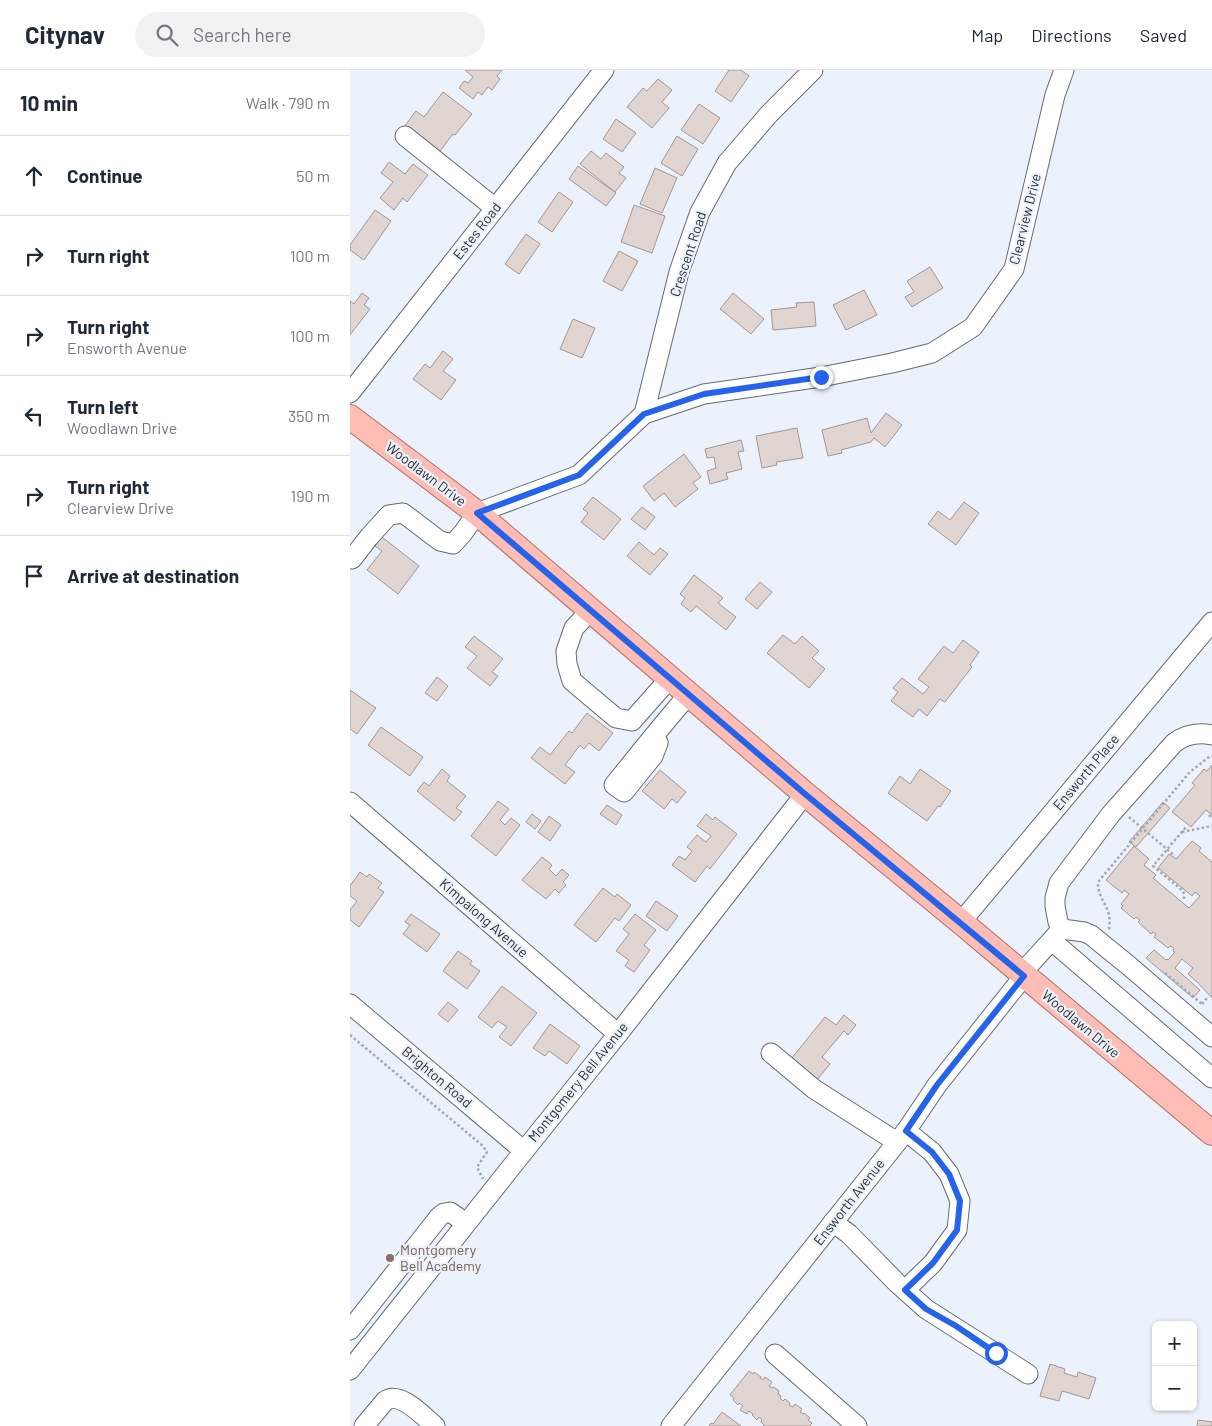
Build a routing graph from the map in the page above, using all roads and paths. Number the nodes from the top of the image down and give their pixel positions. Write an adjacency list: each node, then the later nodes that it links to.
1 (604, 70): 5 (street, Estes Road)
2 (813, 70): 7 (street, Crescent Road)
3 (1064, 70): 7 (street, Clearview Drive)
4 (406, 136): 5 (street)
5 (495, 208): 6 (street, Estes Road)
6 (350, 393)
7 (644, 414): 9 (street, Clearview Drive)
8 (350, 417): 9 (main road, Woodlawn Drive)
9 (477, 513): 10 (street); 11 (main road, Woodlawn Drive)
10 (352, 559)
11 (591, 610): 13 (main road, Woodlawn Drive); 13 (street)
12 (1212, 622): 30 (street, Ensworth Place)
13 (670, 678): 14 (main road, Woodlawn Drive)
14 (689, 694): 16 (street); 18 (main road, Woodlawn Drive)
15 (1212, 735): 32 (street)
16 (652, 738)
17 (1212, 756): 25 (path)
18 (805, 794): 30 (main road, Woodlawn Drive); 37 (street, Montgomery Bell Avenue)
19 (350, 802): 37 (street, Kimpalong Avenue)
20 (1209, 815): 22 (path)
21 (1129, 817): 25 (path)
22 (1212, 818)
23 (1186, 826): 26 (path)
24 (1212, 826): 26 (path)
25 (1143, 829): 27 (path); 31 (path)
26 (1181, 832): 27 (path)
27 (1167, 849): 28 (path); 29 (path)
28 (1175, 856)
29 (1184, 900)
30 (961, 922): 34 (main road, Woodlawn Drive)
31 (1116, 933)
32 (1057, 935): 34 (street, Ensworth Avenue); 39 (street); 41 (street)
33 (1158, 968): 36 (path)
34 (1023, 975): 42 (main road, Woodlawn Drive); 43 (street, Ensworth Avenue)
35 (350, 1004): 44 (street, Brighton Road)
36 (1202, 1004)
37 (618, 1034): 44 (street, Montgomery Bell Avenue)
38 (350, 1035): 45 (path)
39 (1212, 1038)
40 (771, 1053): 43 (street)
41 (1212, 1078)
42 (1212, 1133)
43 (901, 1136): 46 (street, Ensworth Avenue); 48 (street)
44 (524, 1151): 47 (street, Montgomery Bell Avenue)
45 (483, 1180)
46 (833, 1222): 48 (street); 55 (street, Ensworth Avenue)
47 (466, 1223): 49 (street); 51 (street, Montgomery Bell Avenue)
48 (905, 1290): 52 (street)
49 (350, 1330)
50 (775, 1354): 56 (street)
51 (350, 1370)
52 (1028, 1374)
53 (364, 1426): 54 (street)
54 (435, 1426)
55 (671, 1426)
56 (857, 1426)

